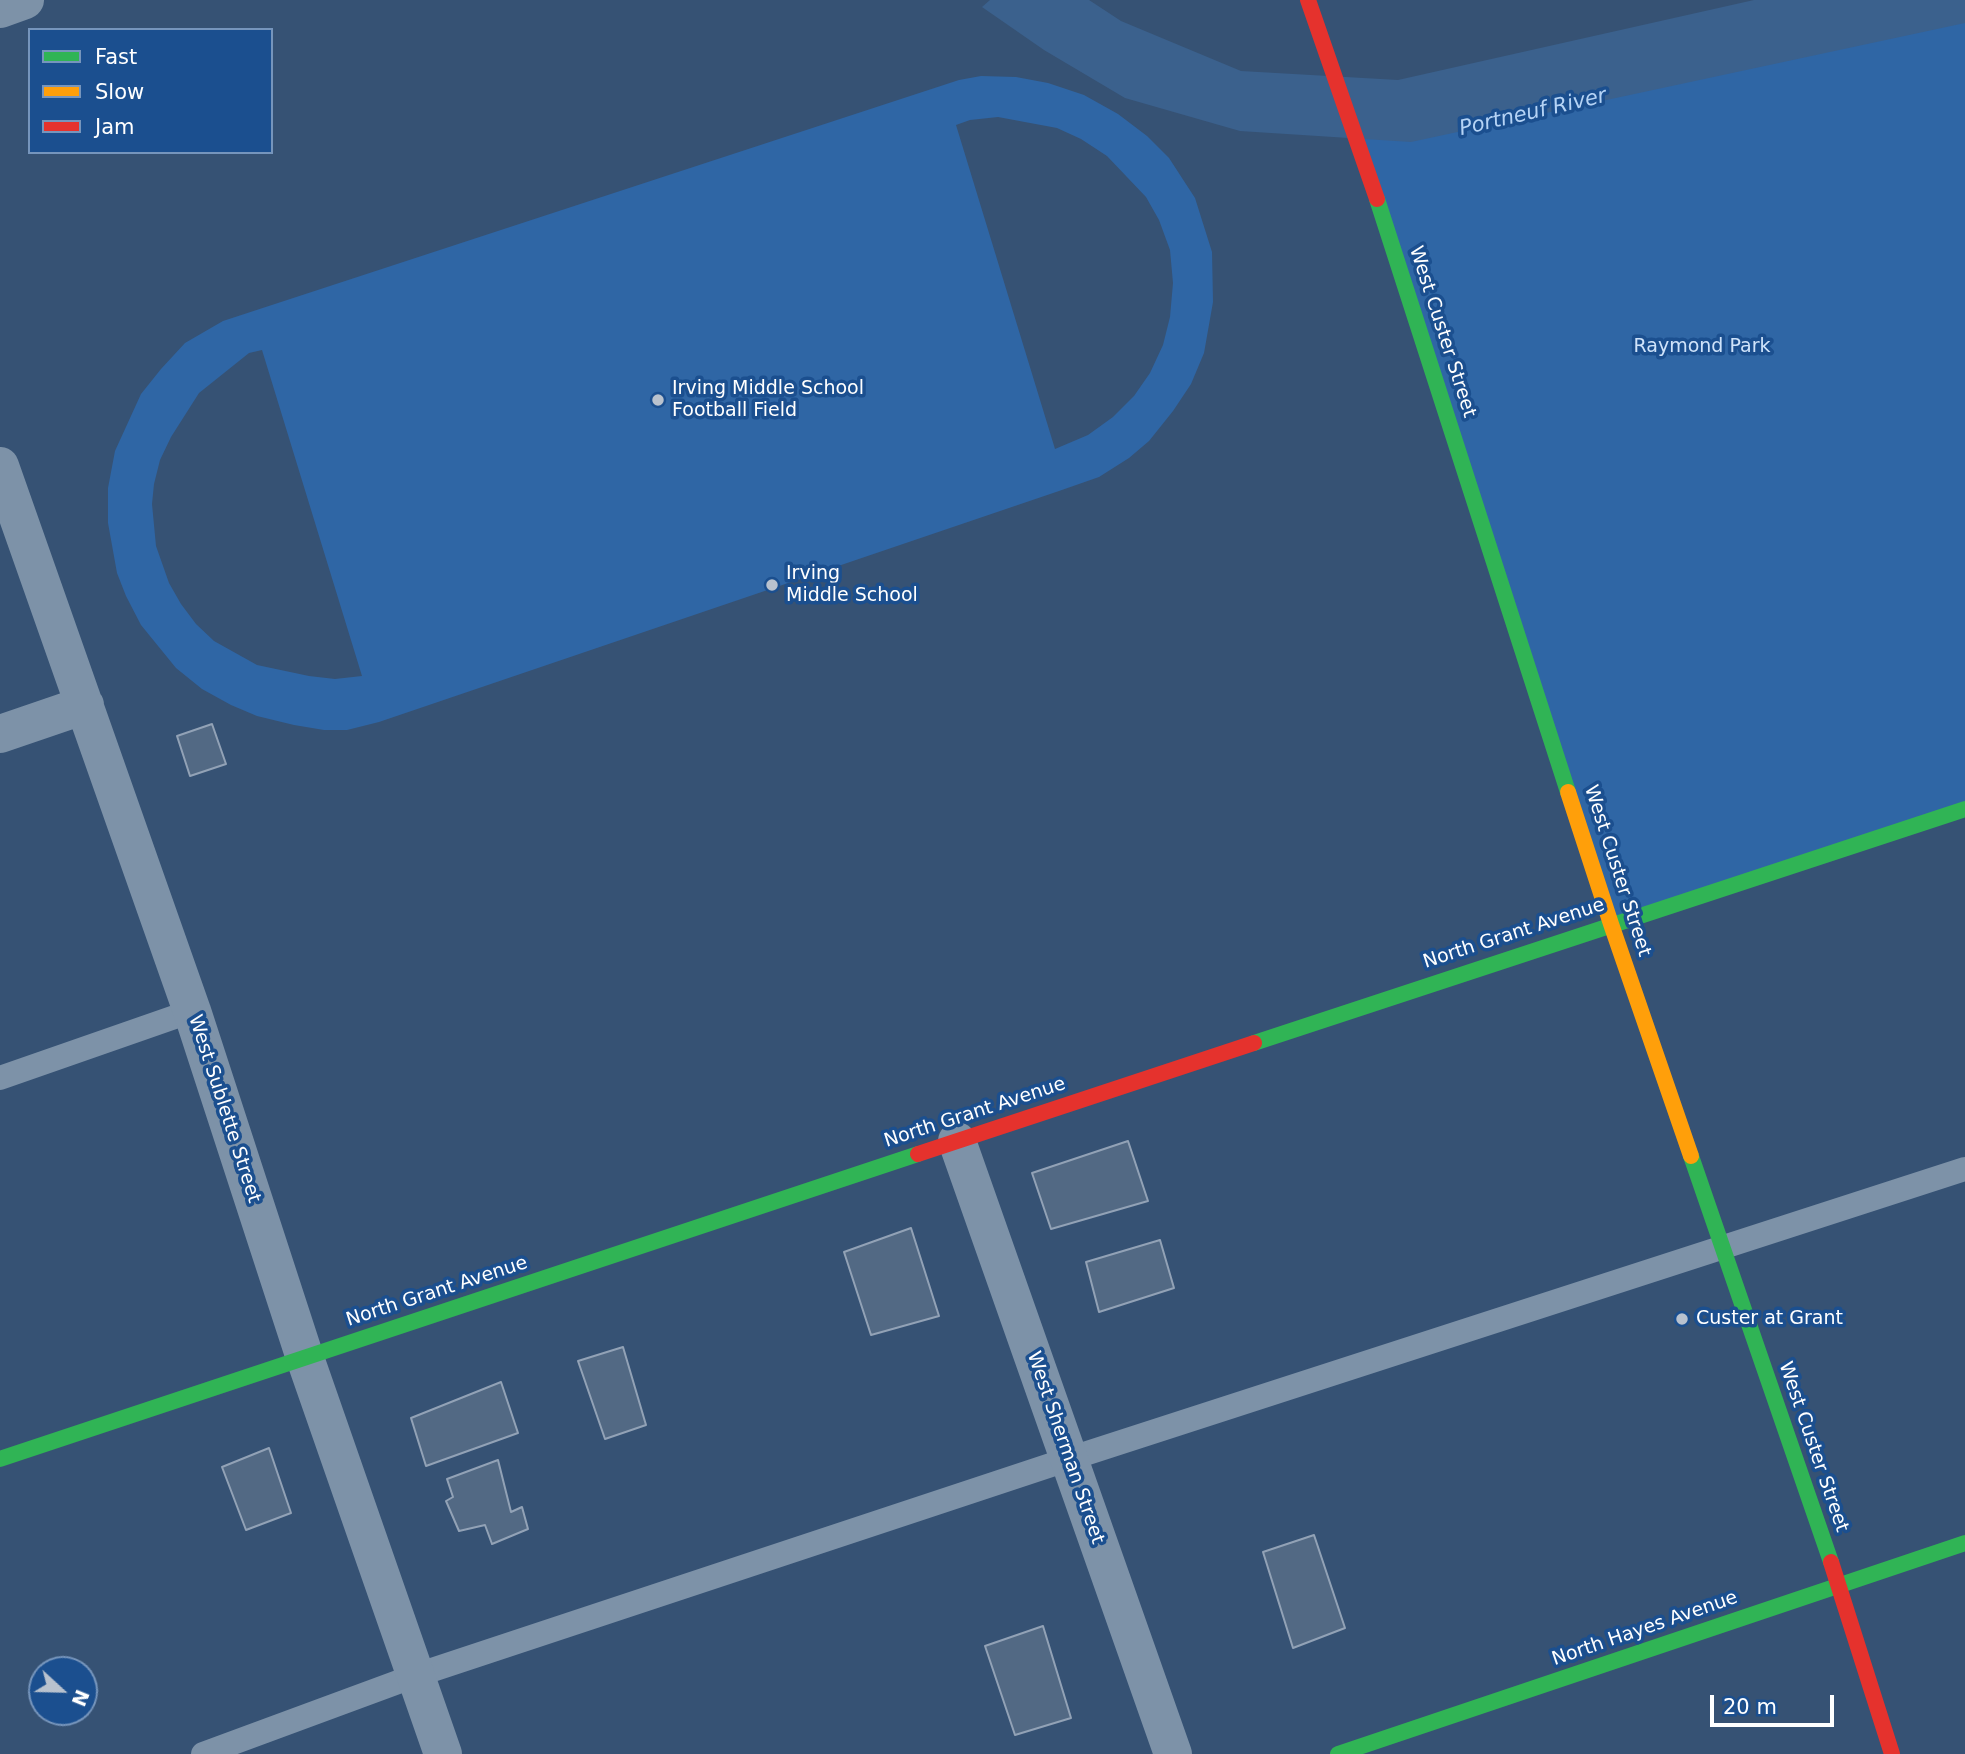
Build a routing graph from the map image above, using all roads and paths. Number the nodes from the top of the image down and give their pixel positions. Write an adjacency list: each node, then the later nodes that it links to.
1 (25, 0): 3 (street)
2 (1308, 0): 8 (street, West Custer Street)
3 (0, 9)
4 (0, 466): 5 (street, West Sublette Street)
5 (85, 705): 6 (street); 9 (street, West Sublette Street)
6 (0, 733)
7 (1965, 808): 8 (street, North Grant Avenue)
8 (1611, 924): 11 (street, North Grant Avenue); 13 (street, West Custer Street)
9 (192, 1011): 10 (lane); 14 (street, West Sublette Street)
10 (0, 1078)
11 (957, 1141): 14 (street, North Grant Avenue); 16 (street, West Sherman Street)
12 (1965, 1169): 13 (lane)
13 (1722, 1247): 16 (lane); 18 (street, West Custer Street)
14 (305, 1358): 15 (street, North Grant Avenue); 19 (street, West Sublette Street)
15 (0, 1459)
16 (1069, 1459): 19 (lane); 22 (street, West Sherman Street)
17 (1965, 1543): 18 (street, North Hayes Avenue)
18 (1839, 1586): 23 (street, North Hayes Avenue); 24 (street, West Custer Street)
19 (417, 1675): 20 (lane); 21 (street, West Sublette Street)
20 (203, 1754)
21 (443, 1754)
22 (1173, 1754)
23 (1338, 1754)
24 (1892, 1754)

